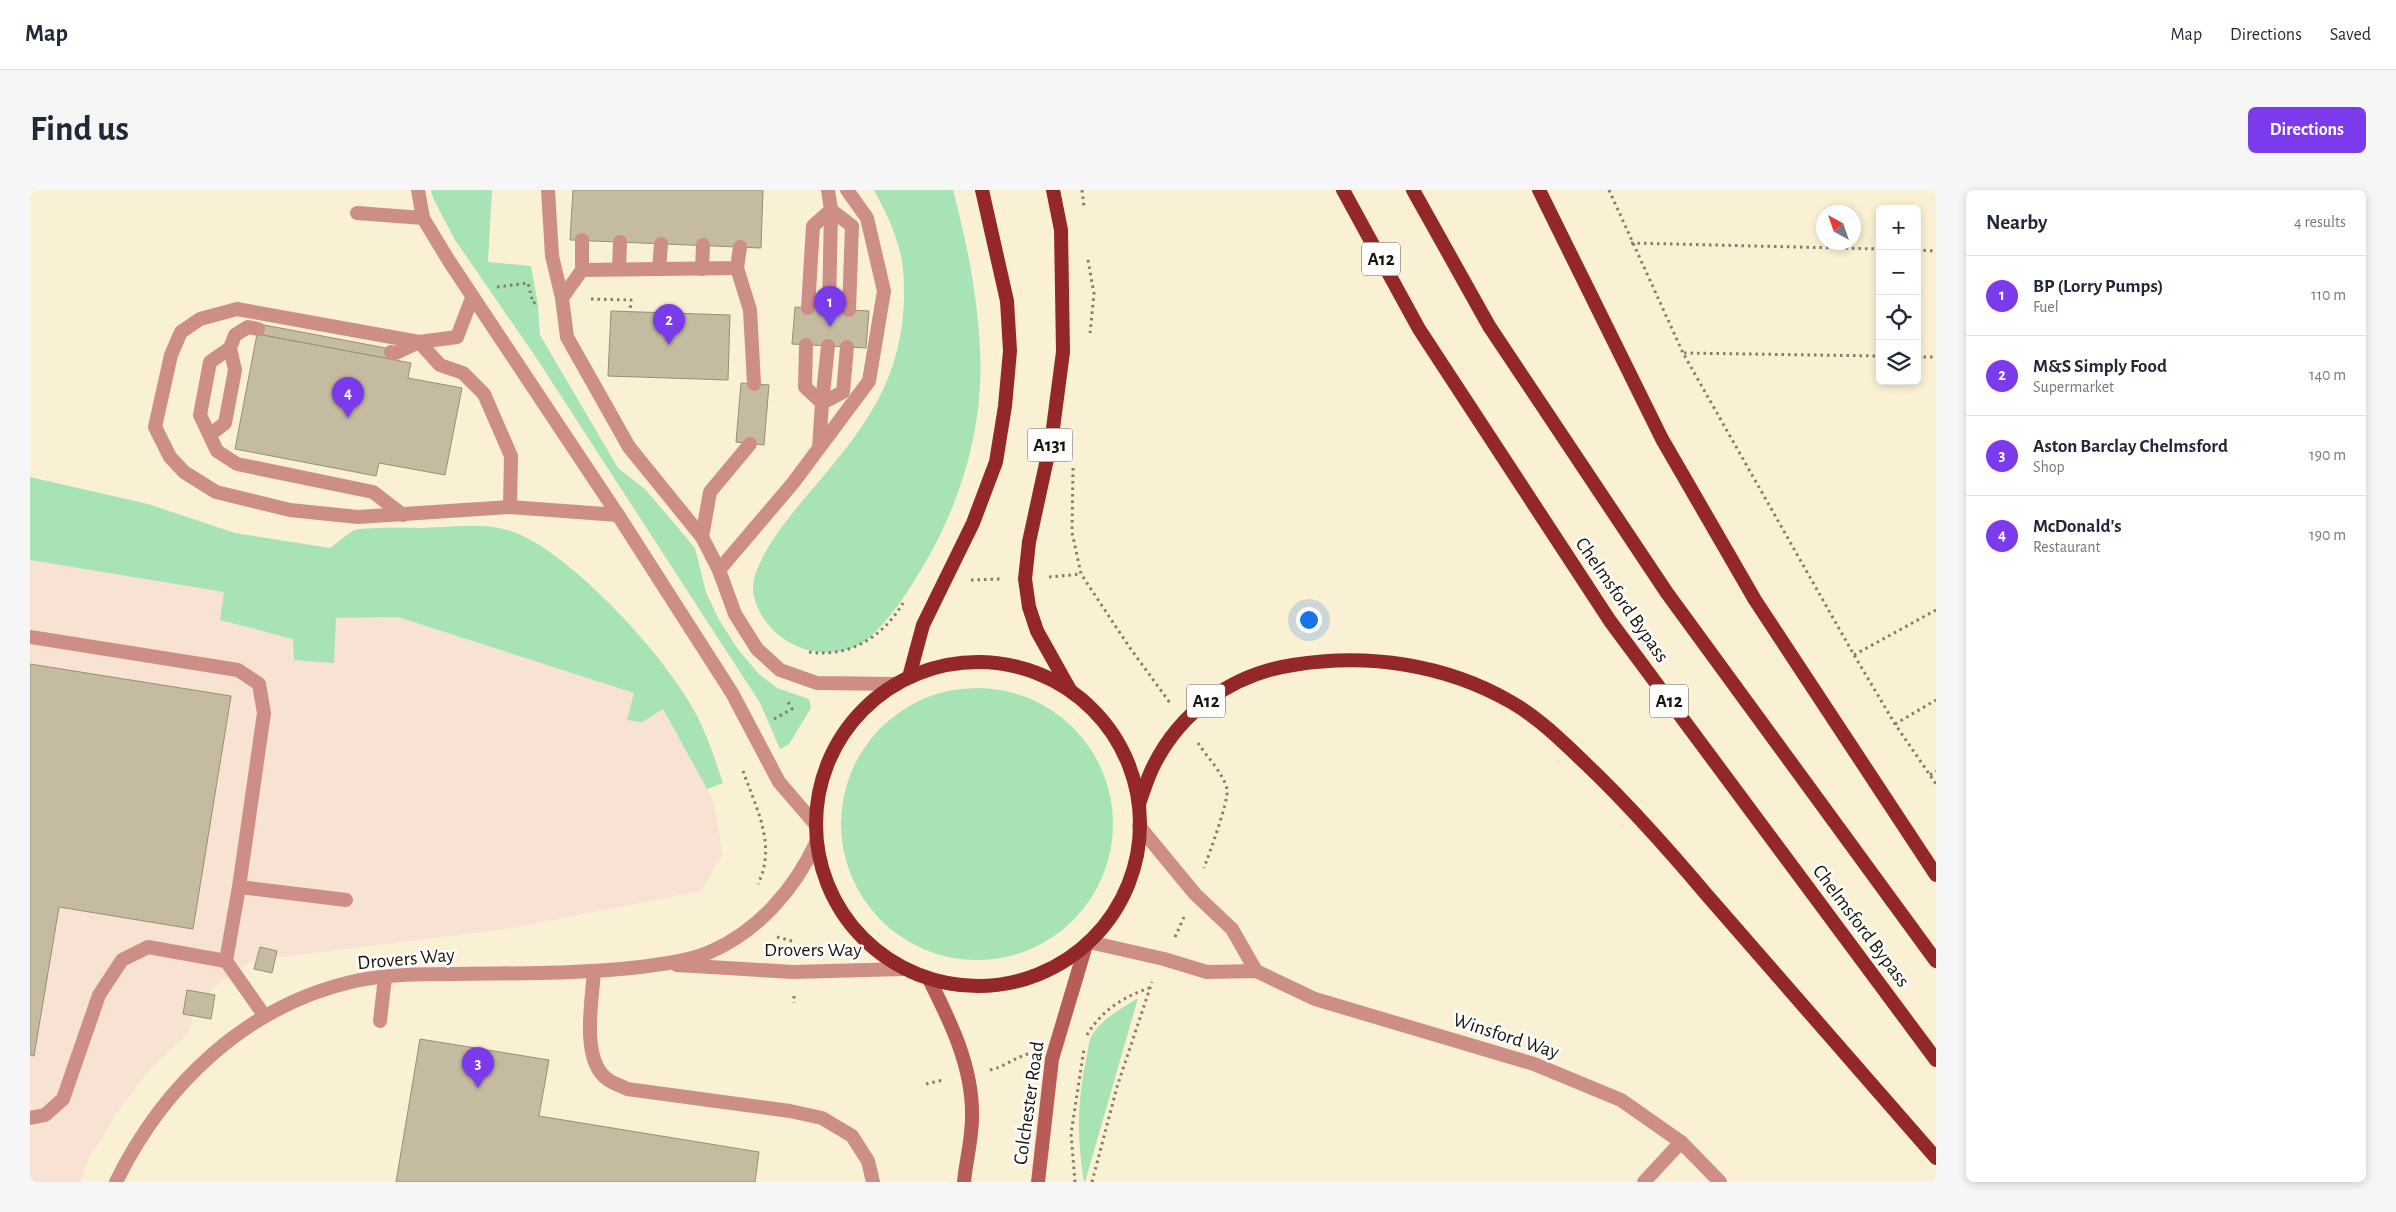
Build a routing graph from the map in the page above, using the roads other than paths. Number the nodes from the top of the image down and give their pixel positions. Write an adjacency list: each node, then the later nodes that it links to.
1 (418, 190): 12 (street)
2 (548, 190): 24 (street)
3 (828, 190): 10 (street)
4 (847, 190): 39 (street)
5 (982, 190): 46 (highway, A131)
6 (1053, 190): 48 (highway, A131)
7 (1343, 190): 67 (highway, Chelmsford Bypass / A12)
8 (1413, 190): 58 (highway, Chelmsford Bypass)
9 (1539, 190): 53 (highway)
10 (831, 210): 25 (street); 26 (street); 27 (street)
11 (357, 213): 12 (street)
12 (423, 218): 23 (street)
13 (582, 240): 22 (street)
14 (620, 242): 19 (street)
15 (661, 244): 20 (street)
16 (703, 245): 21 (street)
17 (740, 246): 18 (street)
18 (736, 268): 21 (street); 35 (street)
19 (619, 269): 20 (street); 22 (street)
20 (659, 269): 21 (street)
21 (702, 269)
22 (582, 270): 24 (street)
23 (472, 298): 29 (street); 42 (street)
24 (562, 298): 43 (street)
25 (808, 308)
26 (829, 309)
27 (850, 310)
28 (258, 328): 33 (street)
29 (419, 342): 34 (street); 40 (street); 41 (street)
30 (806, 345): 36 (street)
31 (828, 346): 36 (street)
32 (848, 347): 36 (street)
33 (230, 348): 37 (street); 37 (street)
34 (390, 352)
35 (754, 384)
36 (822, 402): 39 (street)
37 (211, 434): 41 (street)
38 (750, 444): 43 (street)
39 (820, 448): 44 (street)
40 (510, 507): 41 (street); 42 (street)
41 (403, 515)
42 (618, 515): 50 (street)
43 (702, 538): 44 (street)
44 (719, 570): 47 (street)
45 (30, 637): 54 (street)
46 (909, 676): 47 (highway); 48 (highway)
47 (895, 684): 50 (highway)
48 (1070, 690): 49 (highway)
49 (1139, 804): 51 (highway); 70 (highway, A12)
50 (816, 825): 52 (highway)
51 (1139, 826): 56 (highway); 61 (street)
52 (816, 843): 59 (street, Drovers Way); 60 (highway)
53 (1936, 875)
54 (239, 887): 55 (street); 57 (street)
55 (346, 900)
56 (1088, 943): 61 (street, Winsford Way); 64 (highway); 74 (main road, Colchester Road)
57 (226, 961): 65 (street); 68 (street)
58 (1936, 961)
59 (662, 964): 60 (street, Drovers Way); 62 (street, Drovers Way)
60 (904, 969): 64 (highway)
61 (1256, 971): 69 (street, Winsford Way)
62 (594, 972): 63 (street, Drovers Way); 72 (street)
63 (385, 977): 65 (street, Drovers Way); 66 (street)
64 (929, 979): 73 (main road)
65 (264, 1015): 71 (street, Drovers Way)
66 (380, 1022)
67 (1936, 1060)
68 (30, 1118)
69 (1681, 1142): 75 (street); 76 (street, Winsford Way)
70 (1936, 1158)
71 (116, 1182)
72 (873, 1182)
73 (964, 1182)
74 (1038, 1182)
75 (1644, 1182)
76 (1720, 1182)

